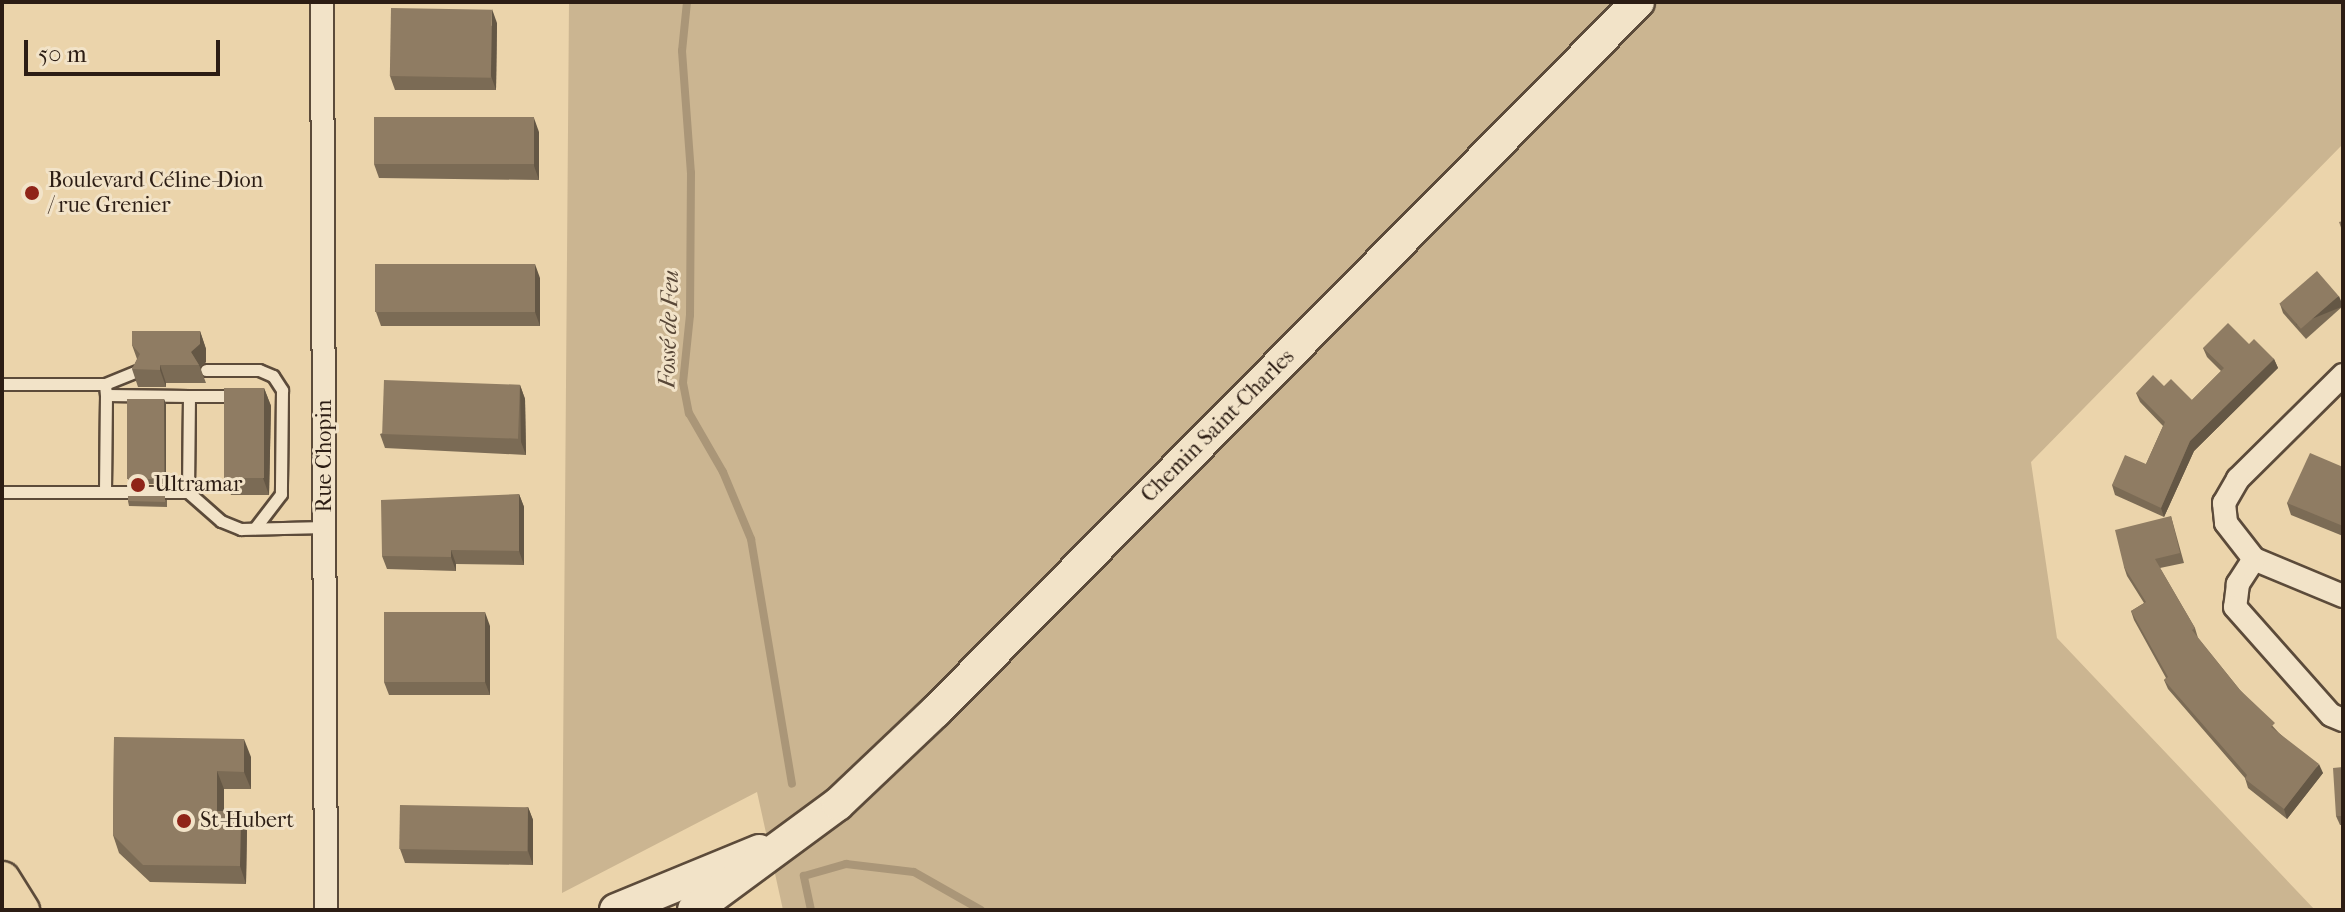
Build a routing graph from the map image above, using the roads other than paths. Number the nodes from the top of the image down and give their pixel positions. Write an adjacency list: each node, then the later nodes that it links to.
1 (322, 2): 13 (street, Rue Chopin)
2 (1638, 2): 19 (main road, Chemin Saint-Charles)
3 (206, 370): 9 (lane)
4 (138, 371): 7 (lane)
5 (2343, 375): 15 (street)
6 (2, 384): 7 (lane)
7 (106, 389): 8 (lane); 11 (lane)
8 (189, 396): 9 (lane); 12 (lane)
9 (269, 396): 14 (lane)
10 (2, 492): 11 (lane)
11 (105, 492): 12 (lane)
12 (188, 492): 14 (lane)
13 (325, 527): 14 (lane); 21 (street, Rue Chopin)
14 (255, 528)
15 (2254, 559): 16 (street); 17 (street)
16 (2343, 596)
17 (2343, 720)
18 (2, 880): 20 (main road)
19 (692, 903): 22 (main road, Chemin Saint-Charles)
20 (21, 910)
21 (326, 910)
22 (616, 910)

